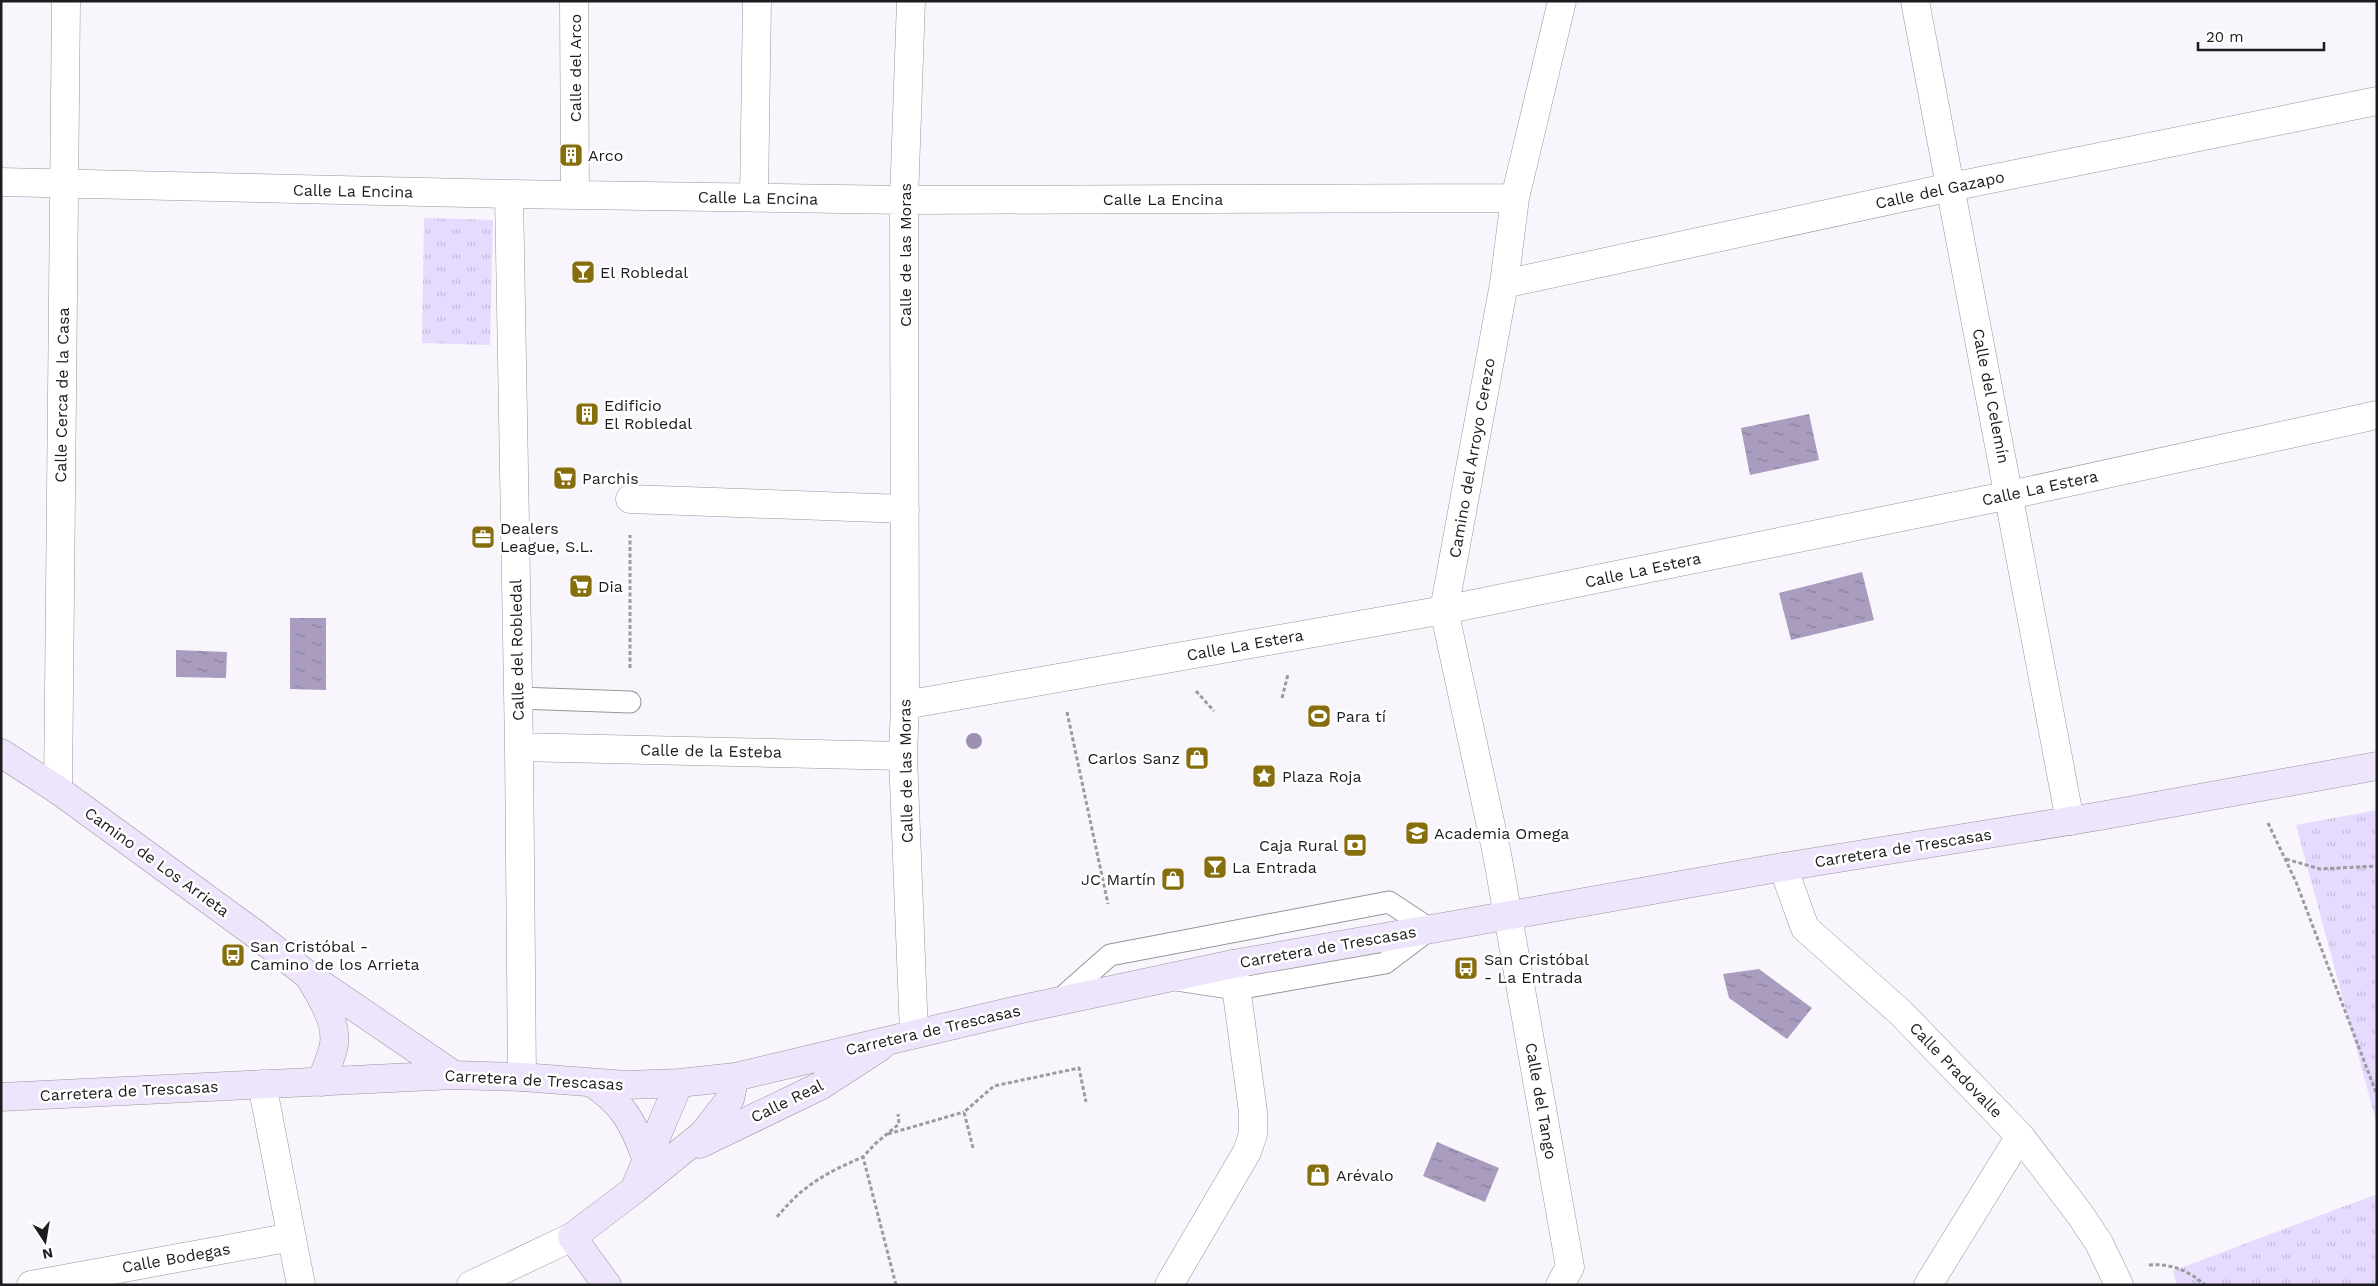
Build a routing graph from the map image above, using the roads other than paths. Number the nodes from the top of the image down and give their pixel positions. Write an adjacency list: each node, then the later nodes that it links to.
1 (66, 1): 9 (street, Calle Cerca de la Casa)
2 (574, 1): 12 (street, Calle del Arco)
3 (757, 1): 13 (street)
4 (911, 1): 15 (street, Calle de las Moras)
5 (1562, 1): 14 (street, Camino del Arroyo Cerezo)
6 (1915, 1): 10 (street, Calle del Celemín)
7 (2377, 101): 10 (street, Calle del Gazapo)
8 (1, 182): 9 (street, Calle La Encina)
9 (64, 184): 11 (street, Calle La Encina); 29 (street, Calle Cerca de la Casa)
10 (1951, 188): 16 (street, Calle del Gazapo); 18 (street, Calle del Celemín)
11 (509, 194): 12 (street, Calle La Encina); 22 (street, Calle del Robledal)
12 (575, 195): 13 (street, Calle La Encina)
13 (754, 198): 15 (street, Calle La Encina)
14 (1515, 198): 15 (street, Calle La Encina); 16 (street, Camino del Arroyo Cerezo)
15 (904, 200): 20 (street, Calle de las Moras)
16 (1504, 284): 21 (street, Camino del Arroyo Cerezo)
17 (2377, 415): 18 (street, Calle La Estera)
18 (2010, 495): 21 (street, Calle La Estera); 30 (street, Calle del Celemín)
19 (630, 499): 20 (street)
20 (905, 509): 24 (street, Calle de las Moras)
21 (1444, 610): 24 (street, Calle La Estera); 32 (street, Camino del Arroyo Cerezo)
22 (518, 698): 23 (lane); 25 (street, Calle del Robledal)
23 (630, 702)
24 (906, 705): 27 (street, Calle de las Moras)
25 (519, 747): 27 (street, Calle de la Esteba); 39 (street, Calle del Robledal)
26 (1, 753): 29 (street, Camino de Los Arrieta)
27 (903, 756): 37 (street, Calle de las Moras)
28 (2377, 766): 30 (street, Carretera de Trescasas)
29 (58, 790): 34 (street, Camino de Los Arrieta)
30 (2070, 821): 31 (street, Carretera de Trescasas)
31 (1783, 867): 32 (street, Carretera de Trescasas); 46 (street, Calle Pradovalle)
32 (1508, 915): 33 (street, Carretera de Trescasas); 58 (street, Calle del Tango)
33 (1430, 929): 35 (street, Carretera de Trescasas); 36 (lane, Carretera de Trescasas)
34 (309, 976): 38 (street, Camino de Los Arrieta); 41 (street, Camino de Los Arrieta)
35 (1234, 976): 36 (street, Carretera de Trescasas); 57 (street)
36 (1058, 1002): 37 (street, Carretera de Trescasas)
37 (902, 1036): 40 (street, Carretera de Trescasas); 47 (street, Calle Real)
38 (454, 1075): 39 (street, Carretera de Trescasas); 41 (street, Carretera de Trescasas)
39 (522, 1077): 42 (street, Carretera de Trescasas)
40 (735, 1077): 43 (street, Carretera de Trescasas); 47 (street, Calle Real)
41 (321, 1082): 44 (street, Carretera de Trescasas)
42 (592, 1083): 43 (street, Carretera de Trescasas); 48 (street)
43 (679, 1083): 48 (street)
44 (262, 1084): 45 (street, Carretera de Trescasas); 50 (street)
45 (1, 1097)
46 (2020, 1136): 52 (street, Calle Pradovalle); 59 (street)
47 (679, 1154): 49 (street, Calle Real)
48 (646, 1158): 49 (street)
49 (634, 1190): 51 (street, Calle Real)
50 (292, 1237): 53 (street, Calle Bodegas); 54 (street)
51 (572, 1237): 55 (street, Calle Real); 56 (street)
52 (2115, 1276)
53 (31, 1285)
54 (300, 1285)
55 (471, 1285)
56 (607, 1285)
57 (1169, 1285)
58 (1560, 1285)
59 (1928, 1285)

